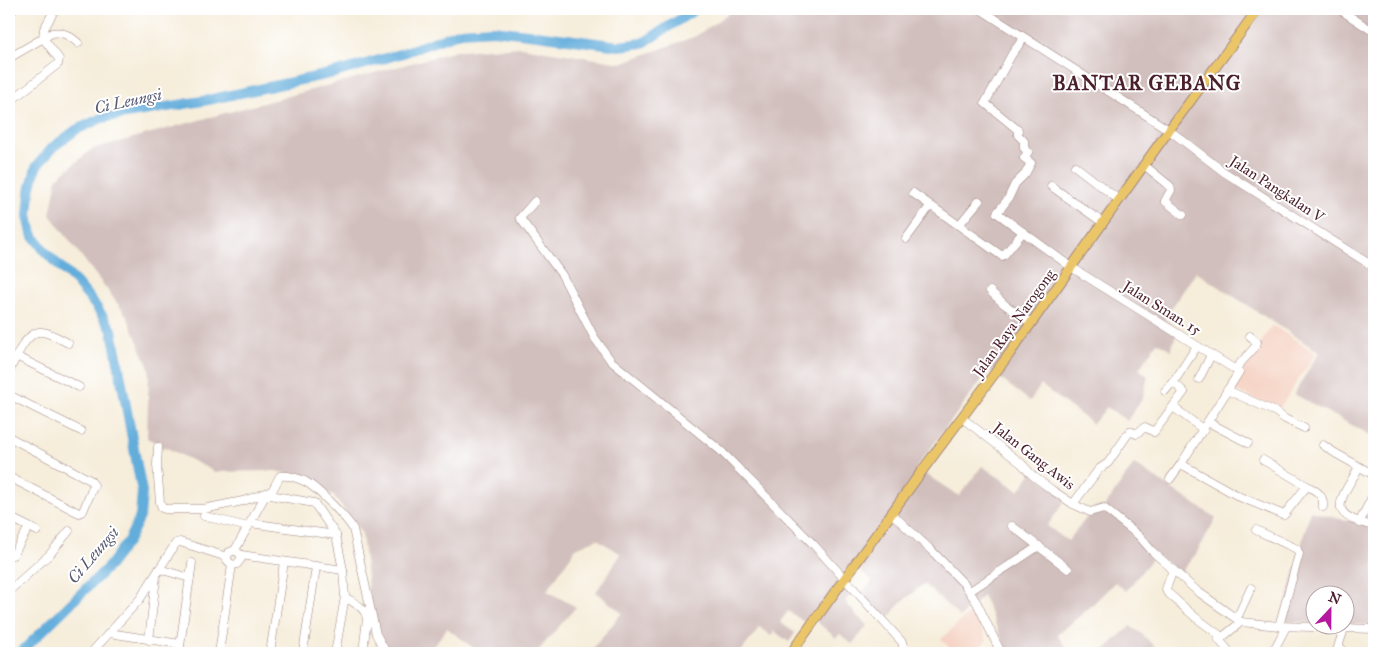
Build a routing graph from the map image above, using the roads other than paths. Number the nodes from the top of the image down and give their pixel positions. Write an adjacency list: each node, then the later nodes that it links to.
1 (14, 9): 6 (street)
2 (55, 9): 8 (street)
3 (980, 9): 9 (street, Jalan Pangkalan V)
4 (1258, 9): 13 (main road, Jalan Raya Narogong)
5 (1339, 9): 7 (street)
6 (9, 14)
7 (1374, 32)
8 (43, 38): 10 (street); 11 (street); 12 (street)
9 (1024, 38): 13 (street, Jalan Pangkalan V); 25 (street, Jalan Sman. 15)
10 (78, 43)
11 (9, 58)
12 (9, 106)
13 (1169, 130): 14 (main road, Jalan Raya Narogong); 28 (street, Jalan Pangkalan V)
14 (1144, 165): 18 (main road, Jalan Raya Narogong); 22 (street)
15 (1075, 166): 18 (street)
16 (1051, 186): 23 (street)
17 (913, 193): 21 (street)
18 (1119, 200): 23 (main road, Jalan Raya Narogong)
19 (535, 201): 89 (street)
20 (979, 201): 24 (street)
21 (930, 206): 24 (street); 26 (street)
22 (1182, 215)
23 (1102, 222): 27 (main road, Jalan Raya Narogong)
24 (959, 225): 25 (street)
25 (1023, 232): 27 (street, Jalan Sman. 15)
26 (906, 239)
27 (1071, 267): 30 (main road, Jalan Raya Narogong); 33 (street, Jalan Sman. 15)
28 (1374, 267)
29 (990, 291): 30 (street)
30 (1031, 323): 45 (main road, Jalan Raya Narogong)
31 (1250, 336): 37 (street)
32 (68, 343): 35 (street)
33 (1197, 346): 34 (street, Jalan Sman. 15); 39 (street)
34 (1211, 355): 37 (street, Jalan Sman. 15); 38 (street)
35 (16, 356): 36 (street); 40 (street)
36 (10, 369)
37 (1237, 371): 41 (street)
38 (1199, 379)
39 (1173, 382): 42 (street); 44 (street)
40 (79, 387)
41 (1227, 390): 46 (street); 47 (street)
42 (1165, 391)
43 (9, 395): 49 (street)
44 (1173, 407): 48 (street); 62 (street)
45 (962, 418): 62 (street, Jalan Gang Awis); 64 (main road, Jalan Raya Narogong)
46 (1208, 422): 48 (street); 51 (street)
47 (1304, 428)
48 (1204, 430): 55 (street)
49 (81, 431)
50 (9, 438): 58 (street)
51 (1248, 443)
52 (1323, 445): 56 (street)
53 (158, 447): 113 (street)
54 (1263, 460): 60 (street)
55 (1181, 464): 59 (street); 60 (street)
56 (1359, 467): 57 (street); 67 (street)
57 (1374, 474)
58 (9, 476)
59 (1170, 479)
60 (1307, 486): 63 (street)
61 (1374, 493): 67 (street)
62 (1073, 504): 86 (street, Jalan Gang Awis)
63 (1323, 507)
64 (892, 514): 89 (main road, Jalan Raya Narogong); 92 (street)
65 (204, 516): 68 (street)
66 (9, 517): 71 (street)
67 (1359, 523): 70 (street)
68 (249, 525): 75 (street); 75 (street); 77 (street)
69 (1012, 526): 76 (street)
70 (1374, 526)
71 (29, 527): 74 (street); 78 (street)
72 (69, 530): 91 (street)
73 (1256, 530): 95 (street)
74 (37, 531)
75 (336, 535): 85 (street)
76 (1039, 546): 84 (street); 92 (street)
77 (238, 553): 79 (street); 80 (street); 82 (street)
78 (9, 555)
79 (227, 556): 82 (street); 87 (street)
80 (284, 562): 83 (street); 109 (street)
81 (192, 563): 88 (street)
82 (232, 565): 108 (street)
83 (316, 567): 85 (street); 110 (street)
84 (1068, 568)
85 (343, 570): 93 (street)
86 (1173, 570): 94 (street); 101 (street)
87 (158, 571): 88 (street); 99 (street); 102 (street)
88 (190, 578): 103 (street)
89 (846, 579): 114 (main road, Jalan Raya Narogong); 115 (street)
90 (1251, 588): 94 (street)
91 (9, 591)
92 (970, 591): 116 (street)
93 (345, 597): 111 (street); 112 (street)
94 (1239, 620): 95 (street); 101 (street)
95 (1282, 626): 96 (street); 117 (street)
96 (1306, 627)
97 (1356, 629): 98 (street)
98 (1374, 629)
99 (109, 633): 102 (street); 106 (street)
100 (1342, 634): 104 (street)
101 (1222, 637): 105 (street)
102 (149, 640): 103 (street)
103 (180, 644): 107 (street)
104 (1342, 649)
105 (1228, 650)
106 (91, 653)
107 (178, 653)
108 (219, 653)
109 (270, 653)
110 (303, 653)
111 (335, 653)
112 (363, 653)
113 (390, 653)
114 (791, 653)
115 (905, 653)
116 (1000, 653)
117 (1270, 653)

